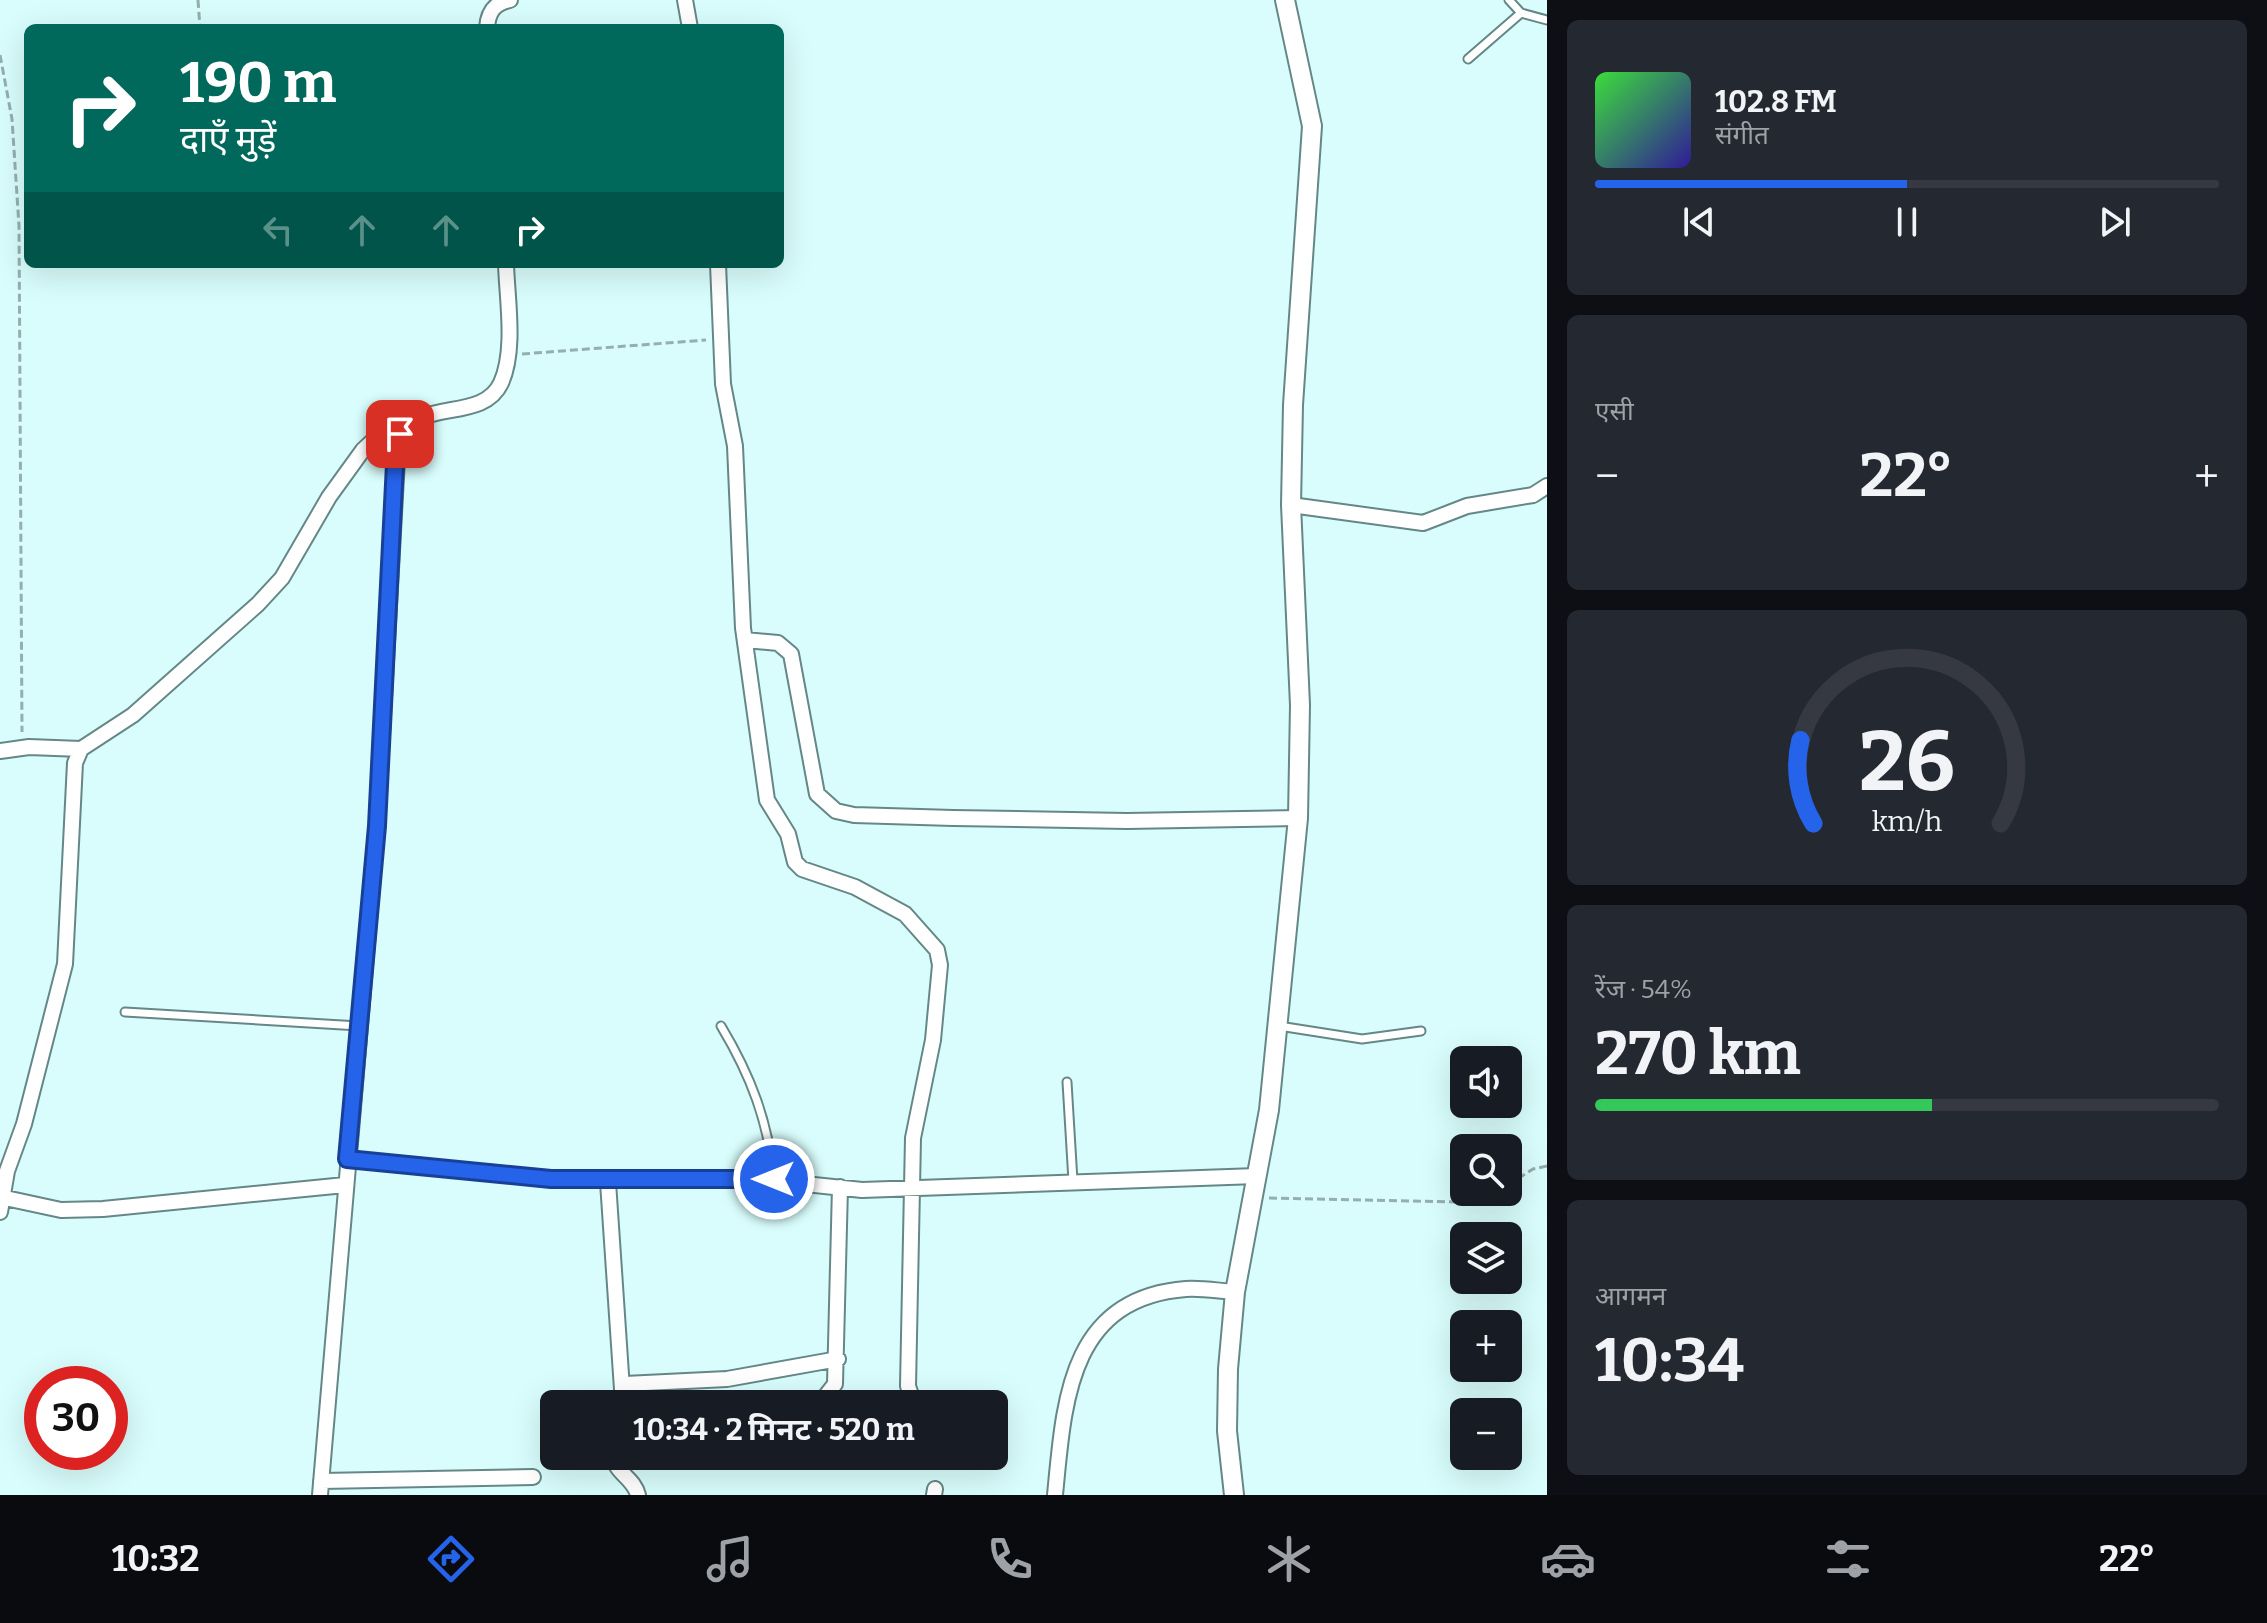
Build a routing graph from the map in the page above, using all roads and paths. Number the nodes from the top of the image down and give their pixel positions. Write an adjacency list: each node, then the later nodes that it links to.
1 (198, 0): 9 (path)
2 (510, 0): 7 (street)
3 (685, 0): 10 (street)
4 (1285, 0): 19 (street)
5 (1509, 0): 6 (lane)
6 (1521, 13): 8 (lane); 12 (lane)
7 (487, 14)
8 (1547, 20)
9 (200, 24)
10 (689, 24)
11 (0, 55): 21 (path)
12 (1468, 59)
13 (506, 268): 16 (street)
14 (718, 268): 15 (street)
15 (721, 339): 16 (path); 20 (street)
16 (507, 355): 17 (street)
17 (405, 426): 22 (street); 26 (street)
18 (1547, 486): 19 (street)
19 (1291, 505): 24 (street)
20 (745, 640): 24 (street); 40 (street)
21 (22, 748): 22 (street); 23 (street)
22 (81, 749): 43 (street)
23 (0, 751)
24 (1298, 818): 28 (street)
25 (125, 1012): 26 (lane)
26 (359, 1026): 31 (street)
27 (721, 1026): 35 (lane)
28 (1279, 1026): 29 (lane); 33 (street)
29 (1421, 1031)
30 (1067, 1082): 36 (lane)
31 (347, 1159): 37 (street); 38 (street)
32 (1547, 1166): 34 (path)
33 (1257, 1176): 36 (street); 41 (street)
34 (1522, 1176)
35 (774, 1179): 37 (street); 39 (street)
36 (1073, 1181): 40 (street)
37 (608, 1182): 46 (street)
38 (345, 1185): 43 (street); 52 (street)
39 (840, 1187): 40 (street); 45 (street)
40 (912, 1189): 49 (street)
41 (1253, 1198): 42 (path); 44 (street)
42 (1450, 1202)
43 (1, 1204)
44 (1235, 1292): 54 (street); 55 (street)
45 (838, 1359): 46 (street); 48 (street)
46 (625, 1384): 47 (street)
47 (624, 1390)
48 (830, 1390)
49 (909, 1390)
50 (618, 1470): 53 (street)
51 (533, 1477): 52 (street)
52 (320, 1488)
53 (638, 1495)
54 (1055, 1495)
55 (1234, 1495)

